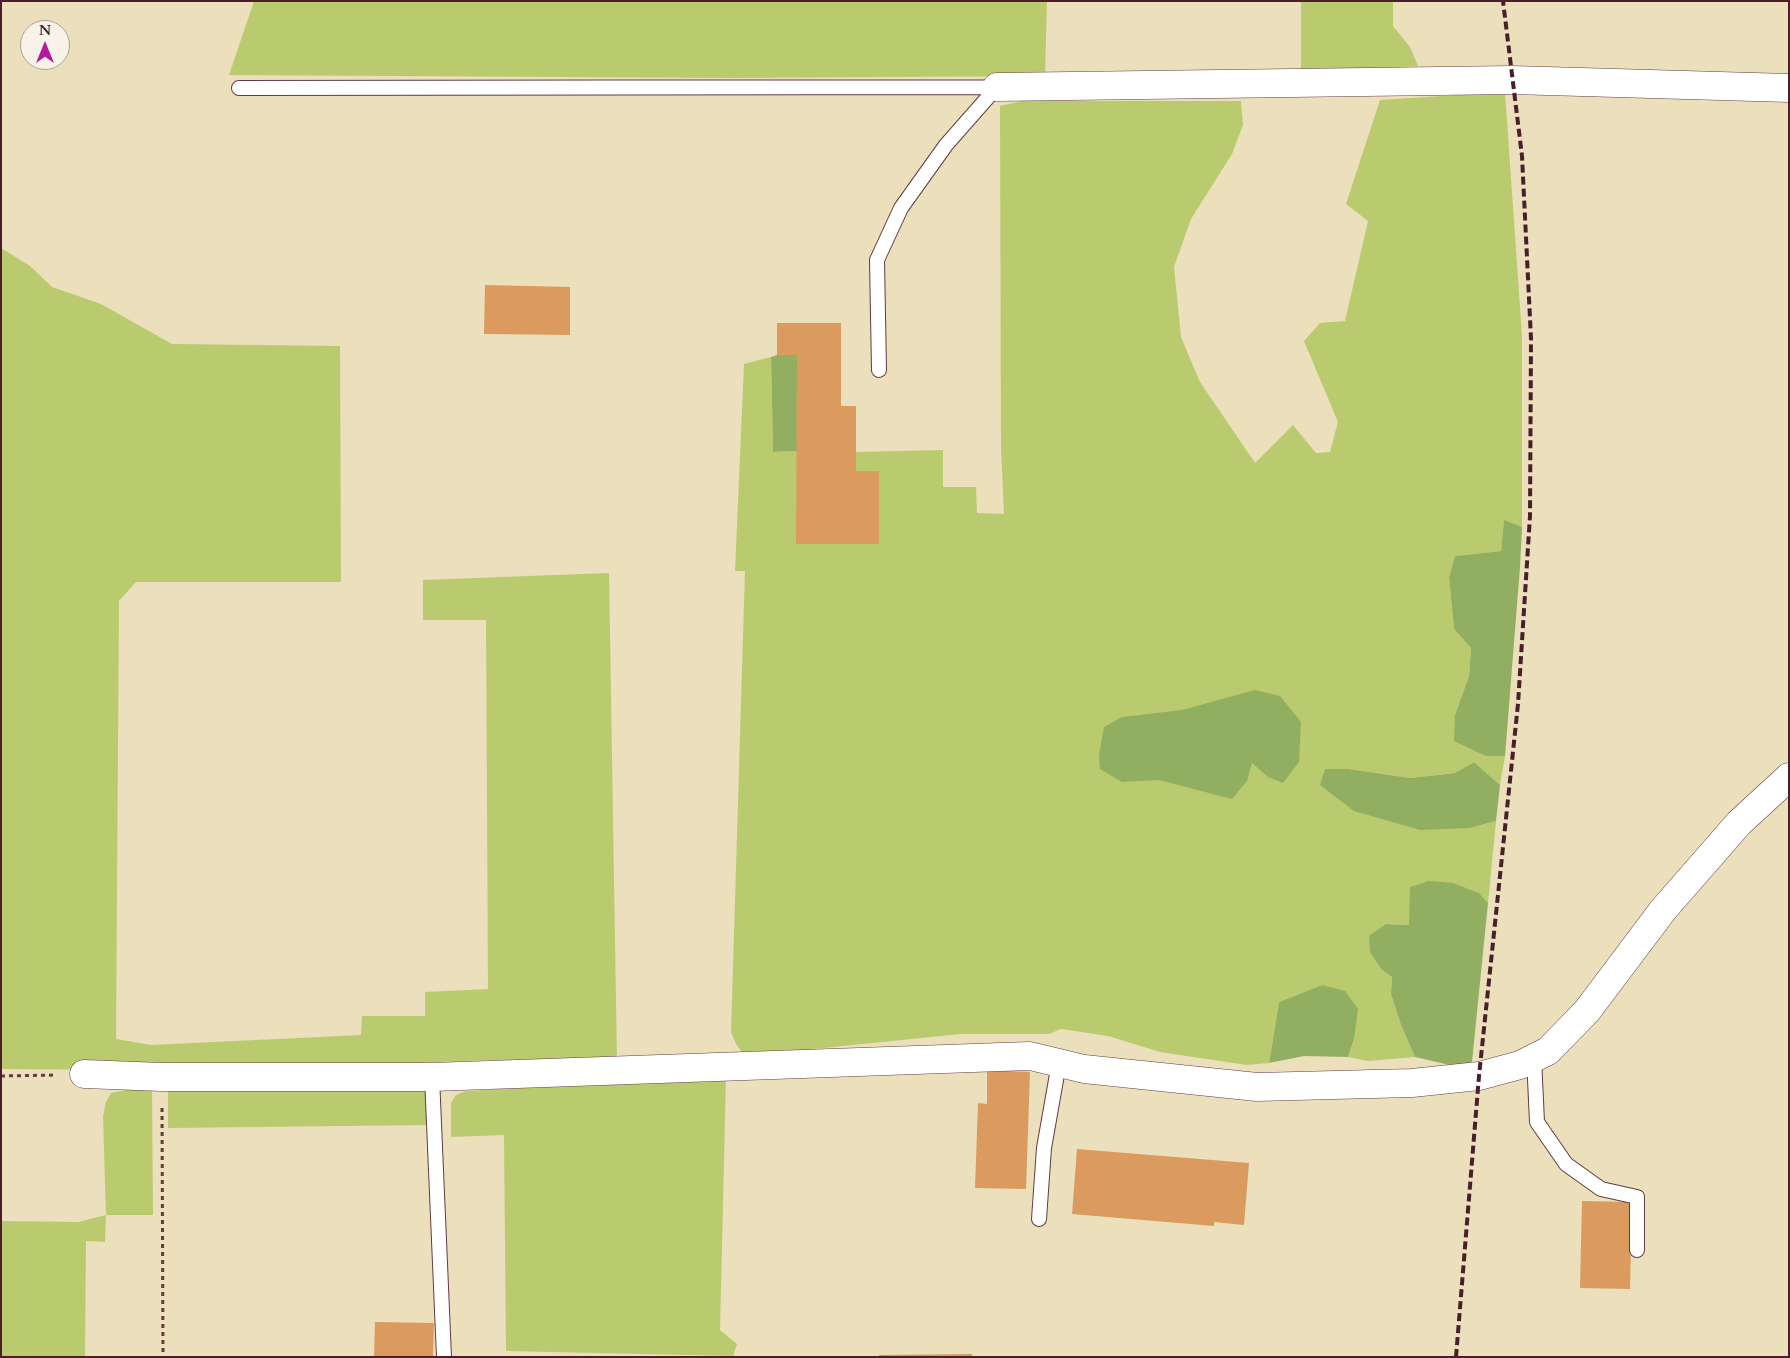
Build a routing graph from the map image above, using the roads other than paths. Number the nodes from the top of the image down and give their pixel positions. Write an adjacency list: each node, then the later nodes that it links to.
1 (997, 87): 2 (lane); 3 (street); 4 (lane)
2 (239, 88)
3 (1789, 88)
4 (878, 370)
5 (1789, 777): 6 (street)
6 (1534, 1058): 7 (street); 11 (lane)
7 (1059, 1063): 9 (street); 10 (lane)
8 (84, 1074): 9 (street)
9 (432, 1077): 12 (lane)
10 (1040, 1219)
11 (1637, 1250)
12 (444, 1357)

